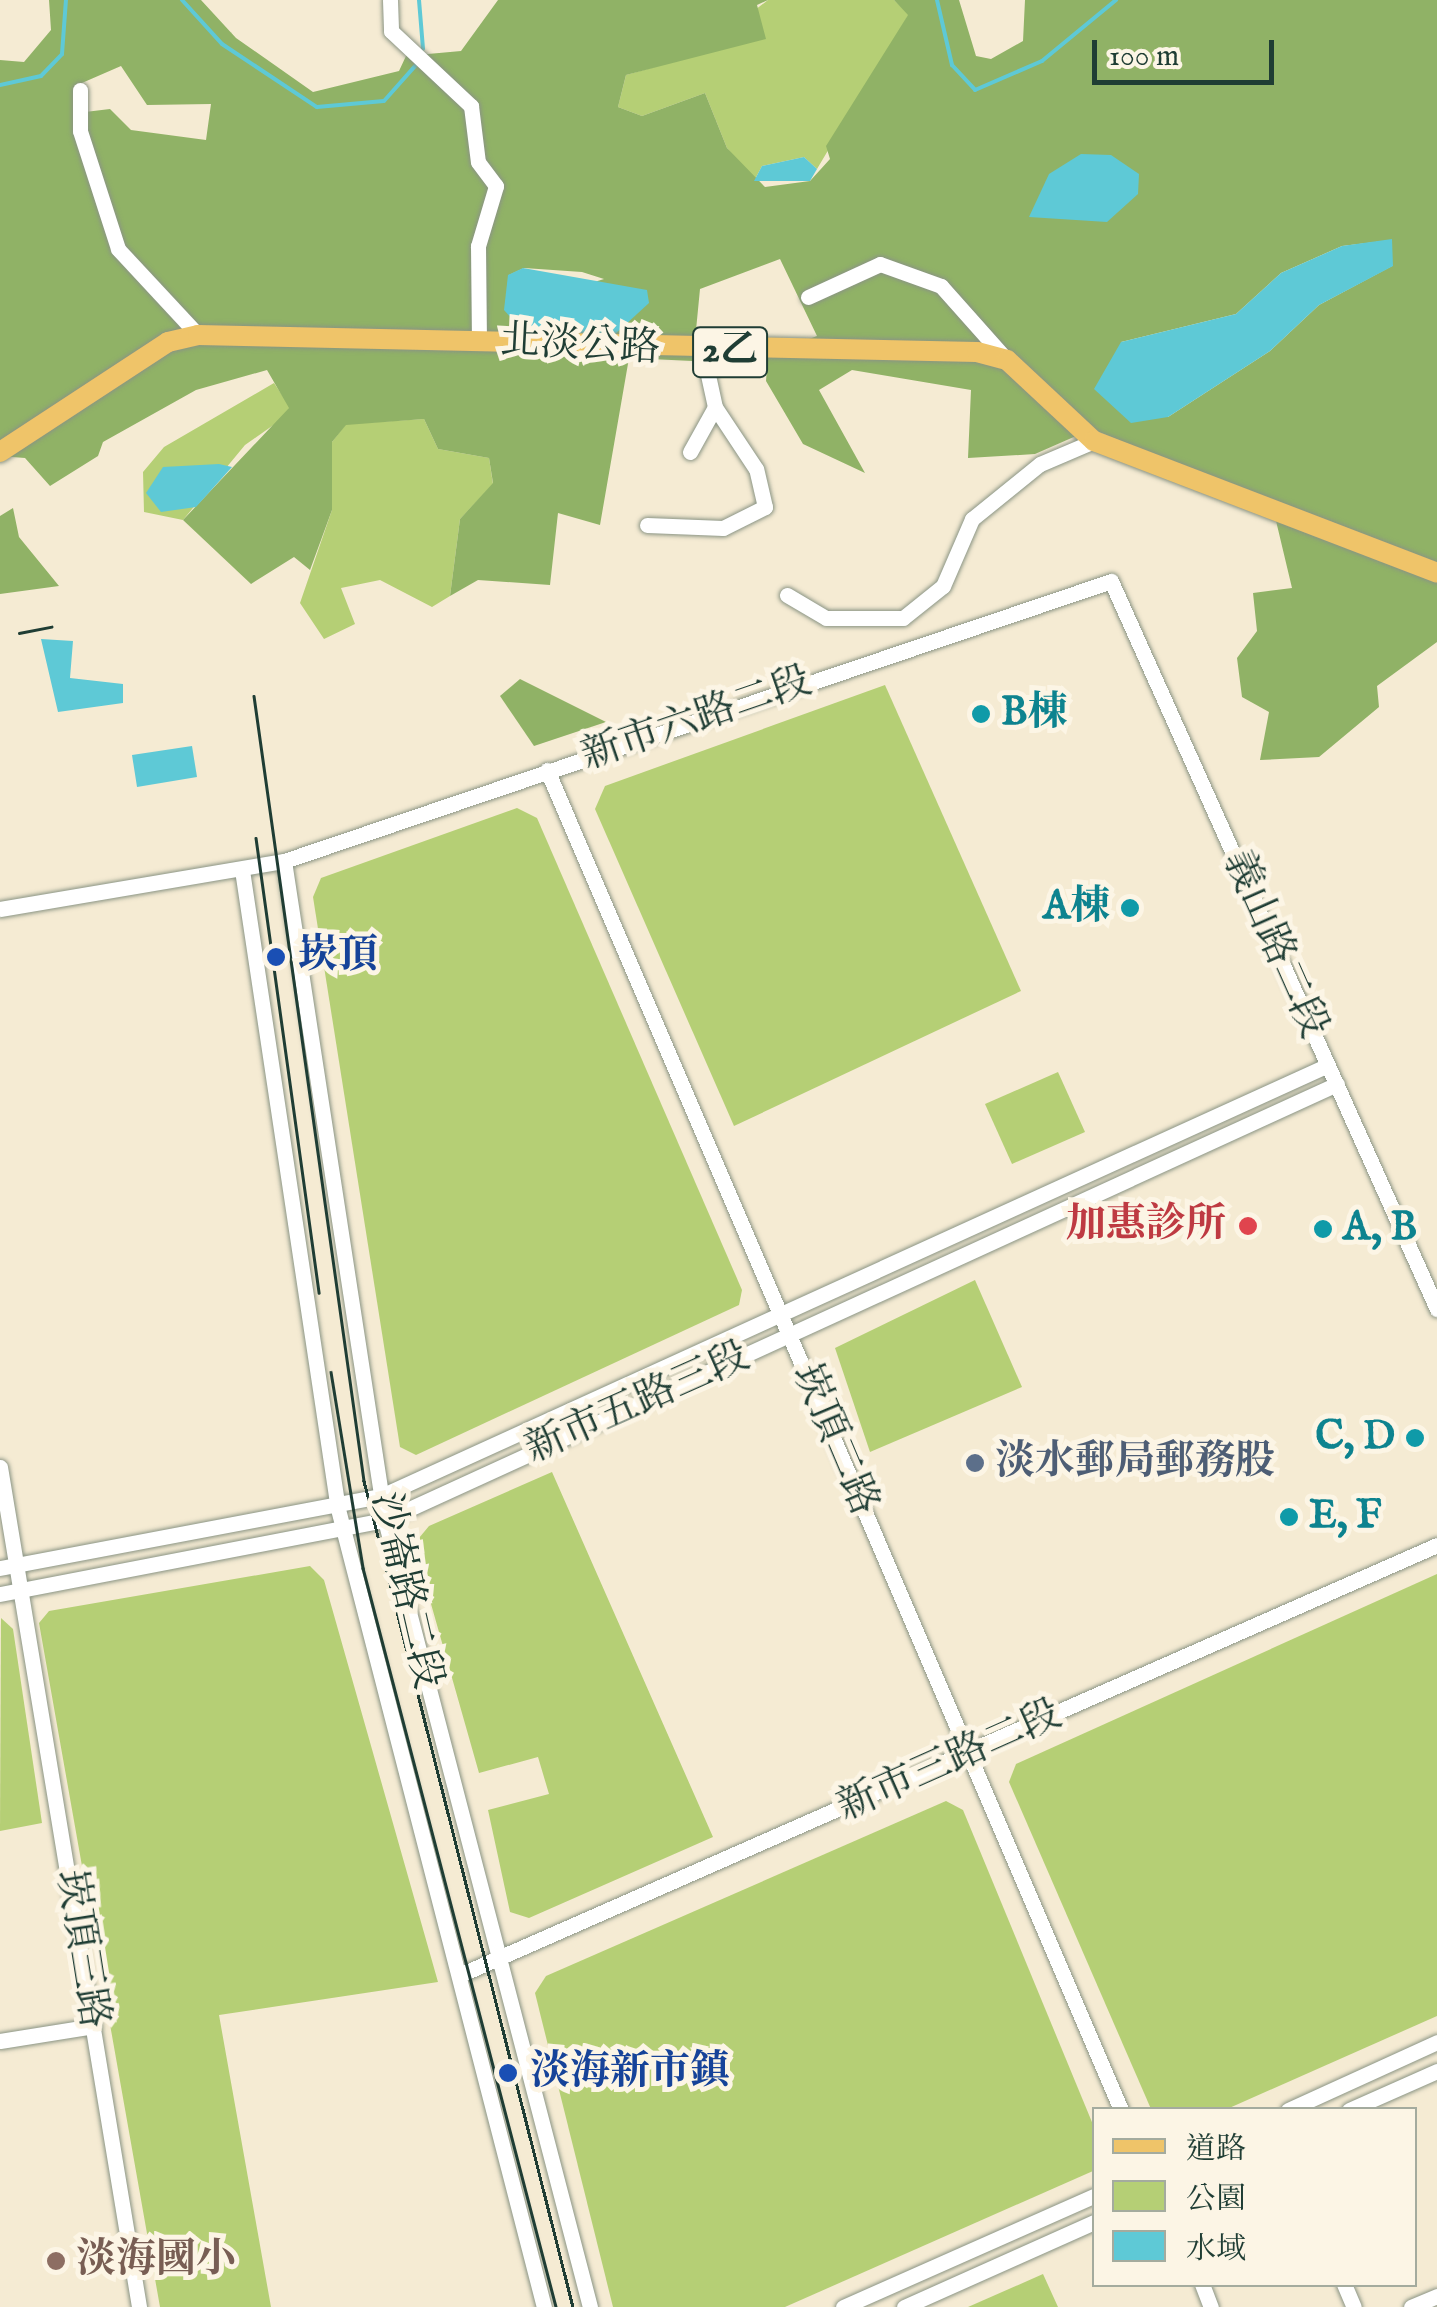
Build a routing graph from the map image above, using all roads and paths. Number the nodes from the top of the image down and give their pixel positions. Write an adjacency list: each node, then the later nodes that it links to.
1 (390, 0): 5 (street)
2 (80, 90): 4 (street)
3 (808, 297): 7 (street)
4 (198, 336): 5 (main road, 北淡公路 / 2乙); 10 (main road, 北淡公路 / 2乙)
5 (479, 341): 6 (main road, 北淡公路 / 2乙)
6 (703, 352): 7 (main road, 北淡公路 / 2乙); 8 (street)
7 (1007, 360): 9 (main road)
8 (714, 406): 11 (street); 12 (street)
9 (1094, 441): 13 (main road); 15 (street)
10 (0, 452)
11 (690, 452)
12 (648, 526)
13 (1437, 573)
14 (1110, 581): 16 (street, 新市六路二段); 20 (street, 義山路二段)
15 (787, 595)
16 (547, 770): 17 (street, 新市六路二段); 23 (street, 崁頂二路)
17 (284, 861): 18 (street, 新市六路二段); 26 (street, 沙崙路二段)
18 (242, 870): 19 (street, 新市六路二段); 27 (street, 沙崙路二段)
19 (0, 909)
20 (1328, 1065): 21 (street, 義山路二段); 23 (street, 新市五路三段)
21 (1337, 1084): 22 (street, 義山路二段); 24 (street, 新市五路三段)
22 (1437, 1309)
23 (780, 1314): 24 (street, 崁頂二路); 26 (street, 新市五路三段)
24 (789, 1336): 28 (street, 新市五路三段); 34 (street, 崁頂二路)
25 (0, 1467): 31 (street)
26 (381, 1496): 27 (street, 新市五路三段); 28 (street, 沙崙路二段)
27 (338, 1509): 29 (street, 沙崙路二段); 31 (street, 新市五路三段)
28 (385, 1520): 29 (street, 新市五路三段); 35 (street, 沙崙路二段)
29 (344, 1532): 32 (street, 新市五路三段); 36 (street, 沙崙路二段)
30 (1437, 1544): 34 (street, 新市三路二段)
31 (8, 1566): 32 (street, 崁頂三路)
32 (22, 1590): 33 (street, 新市五路三段); 37 (street, 崁頂三路)
33 (0, 1594)
34 (968, 1754): 35 (street, 新市三路二段); 41 (street, 崁頂二路)
35 (498, 1965): 36 (street, 新市三路二段); 49 (street, 沙崙路二段)
36 (462, 1974): 48 (street, 沙崙路二段)
37 (94, 2026): 38 (street); 47 (street, 崁頂三路)
38 (0, 2040)
39 (1437, 2042): 42 (street)
40 (1437, 2070): 43 (street)
41 (1120, 2107)
42 (1295, 2107)
43 (1356, 2107)
44 (1092, 2197): 50 (street)
45 (1092, 2223): 51 (street)
46 (1437, 2296): 52 (street)
47 (139, 2307)
48 (544, 2307)
49 (590, 2307)
50 (843, 2307)
51 (904, 2307)
52 (1411, 2307)

